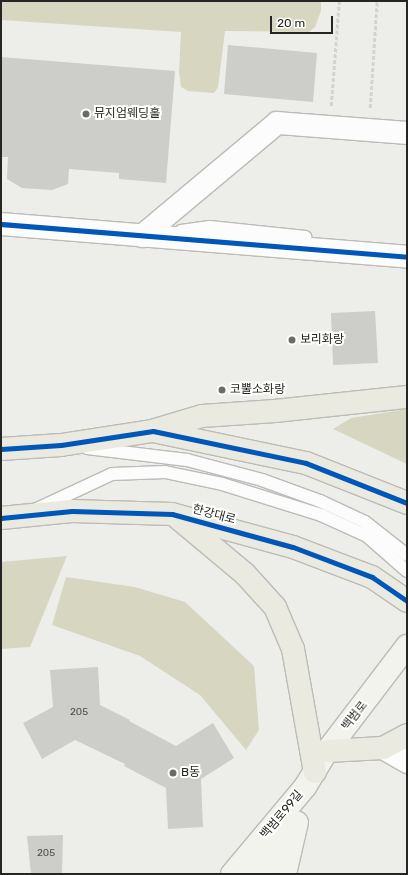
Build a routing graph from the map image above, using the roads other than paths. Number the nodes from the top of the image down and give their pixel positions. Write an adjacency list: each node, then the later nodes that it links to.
1 (407, 134): 3 (street)
2 (1, 224): 3 (street)
3 (142, 236): 4 (lane); 5 (street)
4 (305, 237)
5 (407, 256)
6 (407, 397): 7 (main road)
7 (153, 431): 8 (main road); 10 (main road)
8 (61, 445): 9 (main road); 13 (lane)
9 (1, 449)
10 (407, 503)
11 (172, 514): 12 (main road, 한강대로); 15 (main road, 한강대로); 21 (main road)
12 (11, 517): 14 (lane)
13 (407, 555)
14 (407, 571)
15 (407, 601)
16 (407, 646): 19 (main road, 백범로)
17 (407, 735): 18 (main road)
18 (383, 748): 19 (main road); 20 (street)
19 (327, 751): 21 (main road, 백범로)
20 (407, 762)
21 (310, 780): 22 (main road, 백범로99길); 23 (main road, 백범로); 24 (main road, 백범로); 25 (main road, 백범로99길)
22 (232, 874)
23 (254, 874)
24 (262, 874)
25 (285, 874)

